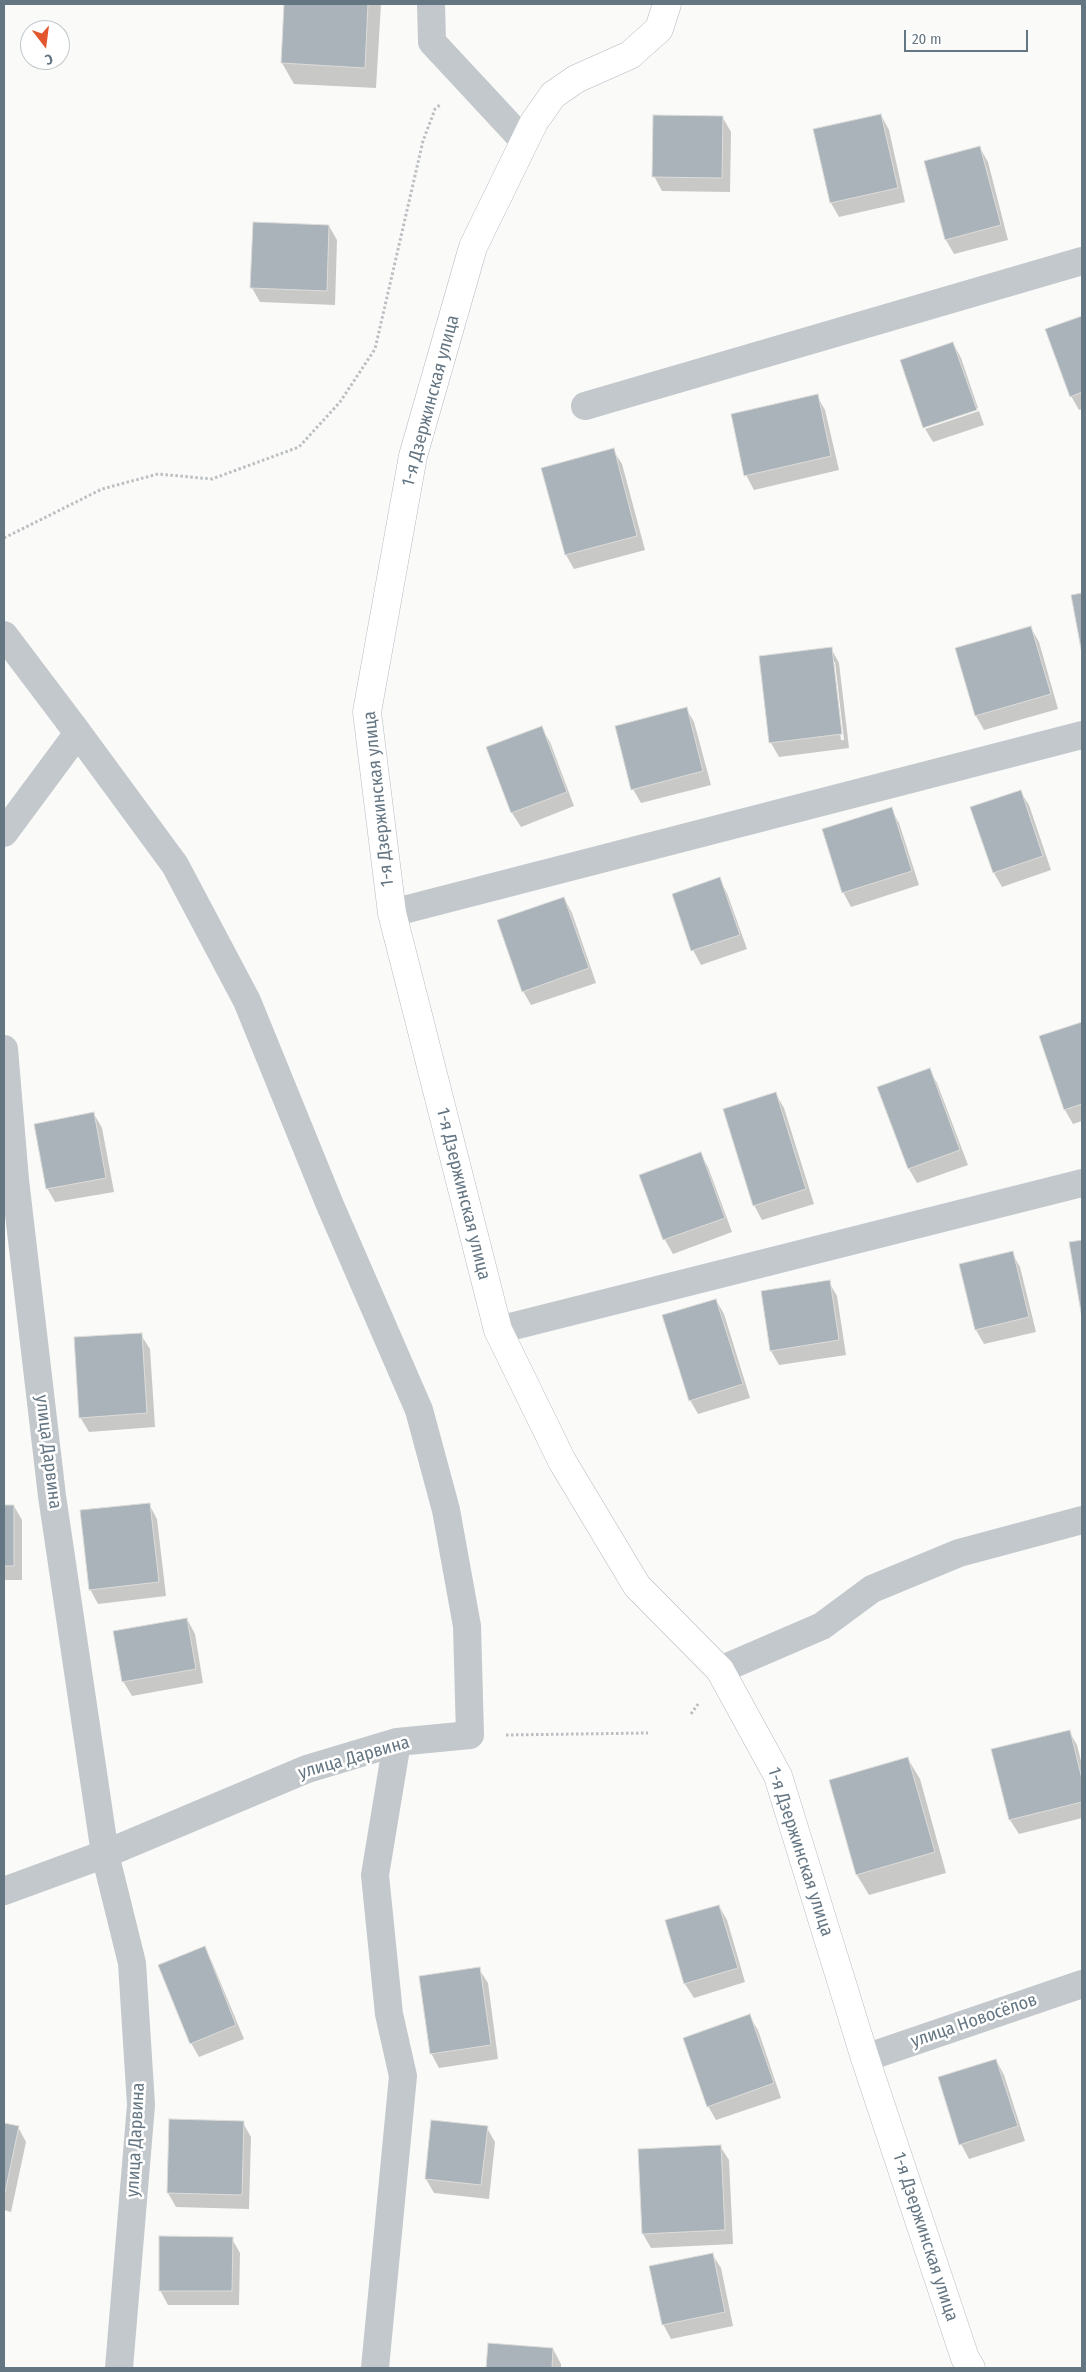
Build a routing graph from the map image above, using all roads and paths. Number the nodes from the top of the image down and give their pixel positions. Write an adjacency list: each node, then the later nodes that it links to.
1 (431, 4): 4 (street)
2 (667, 4): 4 (street, 1-я Дзержинская улица)
3 (446, 98): 7 (path)
4 (524, 141): 12 (street, 1-я Дзержинская улица)
5 (1082, 261): 6 (street)
6 (585, 406)
7 (4, 538)
8 (4, 635): 9 (street)
9 (78, 733): 11 (street); 19 (street)
10 (1082, 735): 12 (street)
11 (4, 833)
12 (392, 913): 15 (street, 1-я Дзержинская улица)
13 (4, 1049): 21 (street, улица Дарвина)
14 (1082, 1183): 15 (street)
15 (498, 1330): 17 (street, 1-я Дзержинская улица)
16 (1082, 1520): 17 (street)
17 (720, 1670): 24 (street, 1-я Дзержинская улица)
18 (648, 1733): 19 (path)
19 (470, 1735): 20 (street, улица Дарвина)
20 (397, 1742): 21 (street, улица Дарвина); 26 (street)
21 (105, 1854): 22 (street, улица Дарвина); 25 (street, улица Дарвина)
22 (4, 1891)
23 (1082, 1984): 24 (street, улица Новосёлов)
24 (865, 2058): 27 (street, 1-я Дзержинская улица)
25 (120, 2368)
26 (375, 2368)
27 (971, 2368)

